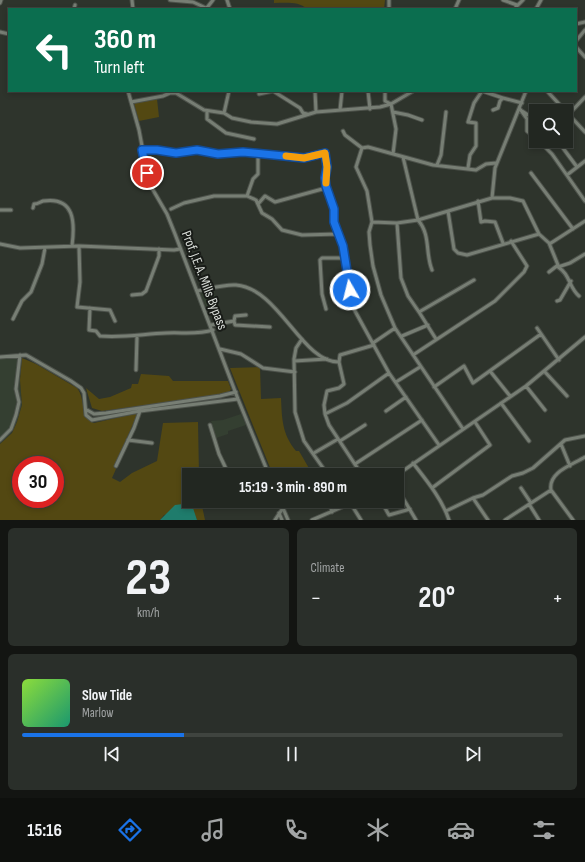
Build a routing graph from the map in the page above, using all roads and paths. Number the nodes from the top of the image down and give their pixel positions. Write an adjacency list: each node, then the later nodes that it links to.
1 (170, 0): 9 (street)
2 (213, 0): 9 (street)
3 (503, 0): 7 (street)
4 (523, 0): 7 (street)
5 (542, 0): 11 (street)
6 (75, 5): 8 (street)
7 (517, 5): 10 (street)
8 (74, 8)
9 (206, 8)
10 (515, 8)
11 (536, 8)
12 (585, 30): 13 (street)
13 (577, 40)
14 (577, 48): 15 (street)
15 (585, 57)
16 (128, 92): 33 (street, Prof. J.E.A. Mills Bypass)
17 (170, 92): 33 (street); 39 (street)
18 (229, 92): 46 (street)
19 (268, 92): 30 (street)
20 (274, 92): 47 (street)
21 (315, 92): 43 (street)
22 (342, 92): 40 (street)
23 (368, 92): 37 (street)
24 (384, 92): 35 (street)
25 (410, 92): 35 (street)
26 (481, 92): 66 (street)
27 (485, 92): 32 (street)
28 (526, 92): 34 (street)
29 (548, 92): 36 (street)
30 (259, 94)
31 (585, 97): 42 (street)
32 (503, 98): 34 (street); 41 (street)
33 (131, 102): 58 (street, Prof. J.E.A. Mills Bypass)
34 (522, 103): 38 (street)
35 (391, 104): 37 (street); 44 (street)
36 (561, 104)
37 (370, 109): 40 (street)
38 (520, 109): 48 (street); 53 (street); 63 (street)
39 (206, 110): 46 (street); 54 (street)
40 (340, 110): 43 (street)
41 (493, 110)
42 (573, 110)
43 (316, 112): 47 (street)
44 (393, 112): 50 (street); 60 (street)
45 (446, 112): 64 (street)
46 (224, 113): 47 (street)
47 (307, 114)
48 (529, 115)
49 (573, 117): 52 (street)
50 (422, 120)
51 (343, 131): 55 (street)
52 (585, 132)
53 (529, 133)
54 (254, 139)
55 (362, 148): 60 (street); 82 (street)
56 (546, 148): 68 (street)
57 (563, 148): 65 (street)
58 (142, 150): 59 (street); 95 (street, Prof. J.E.A. Mills Bypass)
59 (253, 154): 69 (street); 70 (street)
60 (393, 154): 61 (street)
61 (403, 157): 64 (street); 80 (street)
62 (585, 161): 65 (street)
63 (496, 163): 66 (street); 71 (street)
64 (437, 165): 66 (street)
65 (577, 167): 68 (street)
66 (468, 168)
67 (531, 173): 84 (street)
68 (567, 175): 73 (street)
69 (326, 188): 74 (street); 85 (street)
70 (247, 196): 74 (street); 76 (street)
71 (492, 198): 72 (street); 86 (street)
72 (478, 201): 79 (street); 88 (street)
73 (585, 201)
74 (258, 204): 85 (street)
75 (33, 208): 91 (street)
76 (171, 209)
77 (0, 210): 78 (street)
78 (11, 210)
79 (448, 210): 80 (street); 88 (street)
80 (418, 220): 83 (street); 99 (street)
81 (585, 221): 84 (street)
82 (372, 222): 83 (street); 117 (street)
83 (397, 223): 109 (street)
84 (572, 229): 90 (street)
85 (339, 234): 97 (street)
86 (538, 234): 87 (street); 90 (street)
87 (511, 241): 88 (street); 125 (street)
88 (503, 243)
89 (0, 244): 93 (street)
90 (549, 244): 98 (street)
91 (72, 246): 92 (street); 93 (street)
92 (79, 246): 94 (street); 107 (street)
93 (45, 248): 111 (street)
94 (159, 249): 95 (street); 104 (street)
95 (180, 249): 103 (street, Prof. J.E.A. Mills Bypass)
96 (585, 254): 98 (street)
97 (345, 258): 108 (street); 126 (street)
98 (558, 266): 100 (street); 102 (street)
99 (432, 270)
100 (549, 272)
101 (474, 280): 109 (street)
102 (570, 282): 105 (street); 106 (street)
103 (197, 291): 114 (street, Prof. J.E.A. Mills Bypass); 124 (street)
104 (132, 295)
105 (579, 296)
106 (557, 301)
107 (90, 308): 113 (street); 121 (street)
108 (326, 309)
109 (419, 312): 115 (street)
110 (246, 315): 112 (street)
111 (13, 319)
112 (234, 321): 114 (street); 116 (street)
113 (116, 322)
114 (211, 325): 119 (street, Prof. J.E.A. Mills Bypass)
115 (428, 325): 122 (street); 125 (street)
116 (270, 327)
117 (395, 328): 122 (street); 126 (street)
118 (537, 328): 120 (street)
119 (213, 330): 121 (street); 127 (street, Prof. J.E.A. Mills Bypass)
120 (541, 334): 132 (street); 137 (street)
121 (137, 336): 136 (street)
122 (402, 336): 129 (street)
123 (585, 337): 132 (street)
124 (302, 339): 131 (street); 133 (street)
125 (436, 339): 129 (street)
126 (373, 344): 134 (street); 140 (street)
127 (220, 349): 138 (street); 144 (street, Prof. J.E.A. Mills Bypass)
128 (20, 355): 130 (street); 154 (street); 166 (street)
129 (413, 355): 135 (street)
130 (0, 357)
131 (327, 359): 133 (street); 134 (street)
132 (559, 360): 139 (street)
133 (294, 361): 138 (street)
134 (339, 362): 158 (street)
135 (420, 367): 141 (street); 143 (street)
136 (136, 370)
137 (490, 371): 143 (street); 146 (street)
138 (295, 372): 173 (street)
139 (545, 372): 142 (street); 147 (street)
140 (389, 373): 141 (street); 158 (street)
141 (396, 382): 148 (street)
142 (526, 386): 146 (street); 155 (street)
143 (434, 387): 164 (street)
144 (236, 392): 145 (street); 149 (street, Prof. J.E.A. Mills Bypass)
145 (220, 396): 150 (street); 152 (street)
146 (510, 396): 151 (street)
147 (568, 396)
148 (406, 397): 157 (street); 160 (street)
149 (238, 399): 150 (street); 180 (street, Prof. J.E.A. Mills Bypass)
150 (220, 401): 152 (street)
151 (501, 403): 161 (street); 169 (street)
152 (179, 404): 153 (street)
153 (165, 407): 156 (street); 159 (street)
154 (87, 410): 159 (street); 159 (street)
155 (545, 410)
156 (140, 411): 159 (street); 167 (street)
157 (386, 411)
158 (325, 414): 168 (street)
159 (106, 415)
160 (422, 420): 172 (street); 176 (street)
161 (475, 422): 164 (street); 184 (street)
162 (210, 425): 179 (street)
163 (365, 425): 168 (street)
164 (462, 429): 172 (street)
165 (585, 436): 171 (street)
166 (0, 440)
167 (128, 440): 170 (street); 177 (street)
168 (339, 440): 173 (street); 176 (street)
169 (529, 441)
170 (152, 443)
171 (561, 444): 178 (street); 187 (street)
172 (439, 445): 175 (street)
173 (314, 453): 181 (street)
174 (585, 457): 178 (street)
175 (413, 463): 183 (street); 184 (street)
176 (355, 464): 182 (street)
177 (116, 466)
178 (570, 466): 186 (street)
179 (226, 468)
180 (266, 468)
181 (324, 468)
182 (358, 468)
183 (404, 470)
184 (432, 488): 196 (street)
185 (521, 488): 189 (street)
186 (551, 490): 189 (street); 211 (street)
187 (473, 498): 196 (street); 209 (street)
188 (404, 499): 195 (street)
189 (530, 504): 200 (street); 210 (street)
190 (283, 508): 198 (street); 203 (street)
191 (331, 508): 197 (street)
192 (342, 508): 197 (street)
193 (354, 508): 206 (street)
194 (385, 508): 195 (street)
195 (410, 509): 207 (street)
196 (446, 511): 208 (street)
197 (332, 512): 199 (street)
198 (279, 513): 201 (street); 202 (street)
199 (325, 515): 204 (street); 205 (street)
200 (507, 519)
201 (275, 520)
202 (282, 520)
203 (288, 520)
204 (312, 520)
205 (328, 520)
206 (361, 520)
207 (416, 520)
208 (449, 520)
209 (488, 520)
210 (539, 520)
211 (574, 520)

